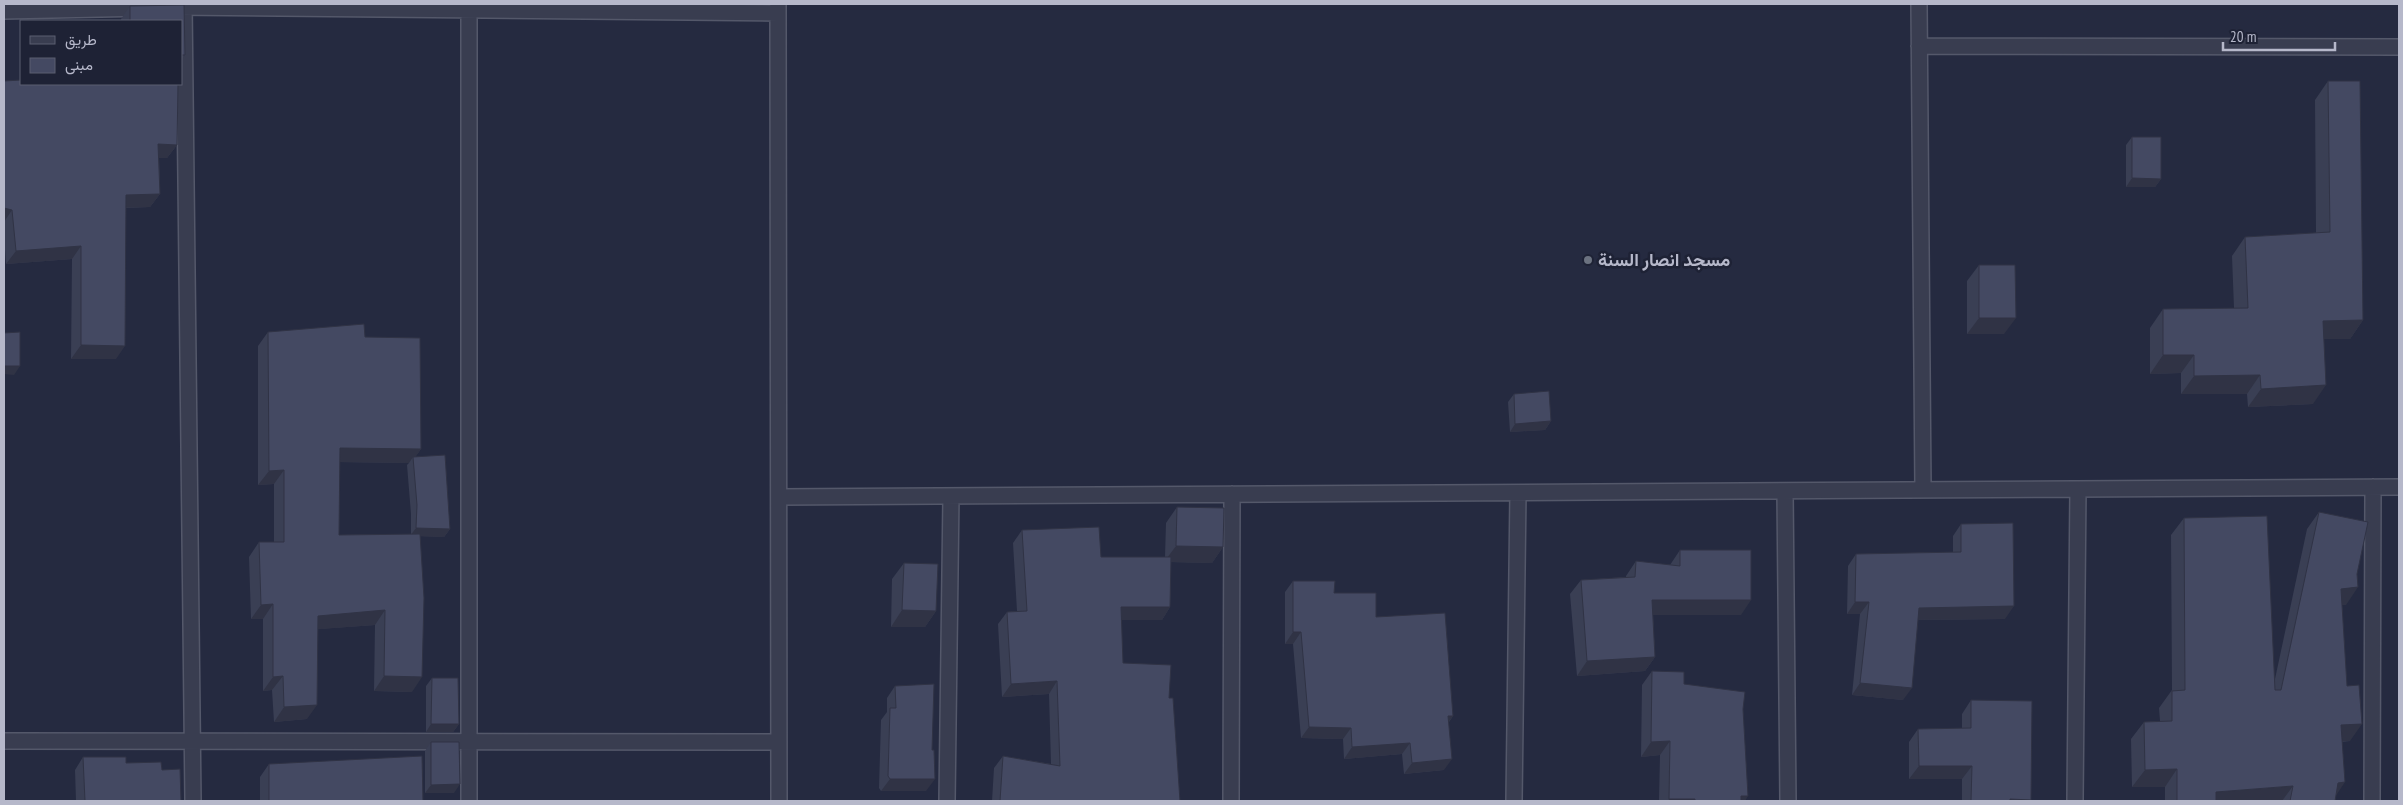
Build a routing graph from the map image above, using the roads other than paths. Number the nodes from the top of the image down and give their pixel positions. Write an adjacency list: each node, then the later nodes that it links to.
1 (1919, 4): 6 (street)
2 (184, 5): 3 (street); 5 (street); 19 (street)
3 (469, 8): 4 (street); 17 (street)
4 (778, 8): 16 (street)
5 (4, 11)
6 (1919, 46): 7 (street); 10 (street)
7 (2399, 47)
8 (2373, 487): 9 (street); 11 (street); 29 (street)
9 (2399, 487)
10 (1923, 489): 11 (street); 12 (street)
11 (2078, 489): 28 (street)
12 (1785, 490): 13 (street); 27 (street)
13 (1518, 493): 14 (street); 26 (street)
14 (1232, 494): 15 (street); 25 (street)
15 (951, 496): 16 (street); 24 (street)
16 (779, 497): 20 (street)
17 (469, 740): 19 (street); 20 (street); 22 (street)
18 (4, 741): 19 (street)
19 (193, 742): 21 (street)
20 (779, 742): 23 (street)
21 (193, 801)
22 (469, 801)
23 (779, 801)
24 (947, 801)
25 (1231, 801)
26 (1514, 801)
27 (1788, 801)
28 (2075, 801)
29 (2372, 801)

